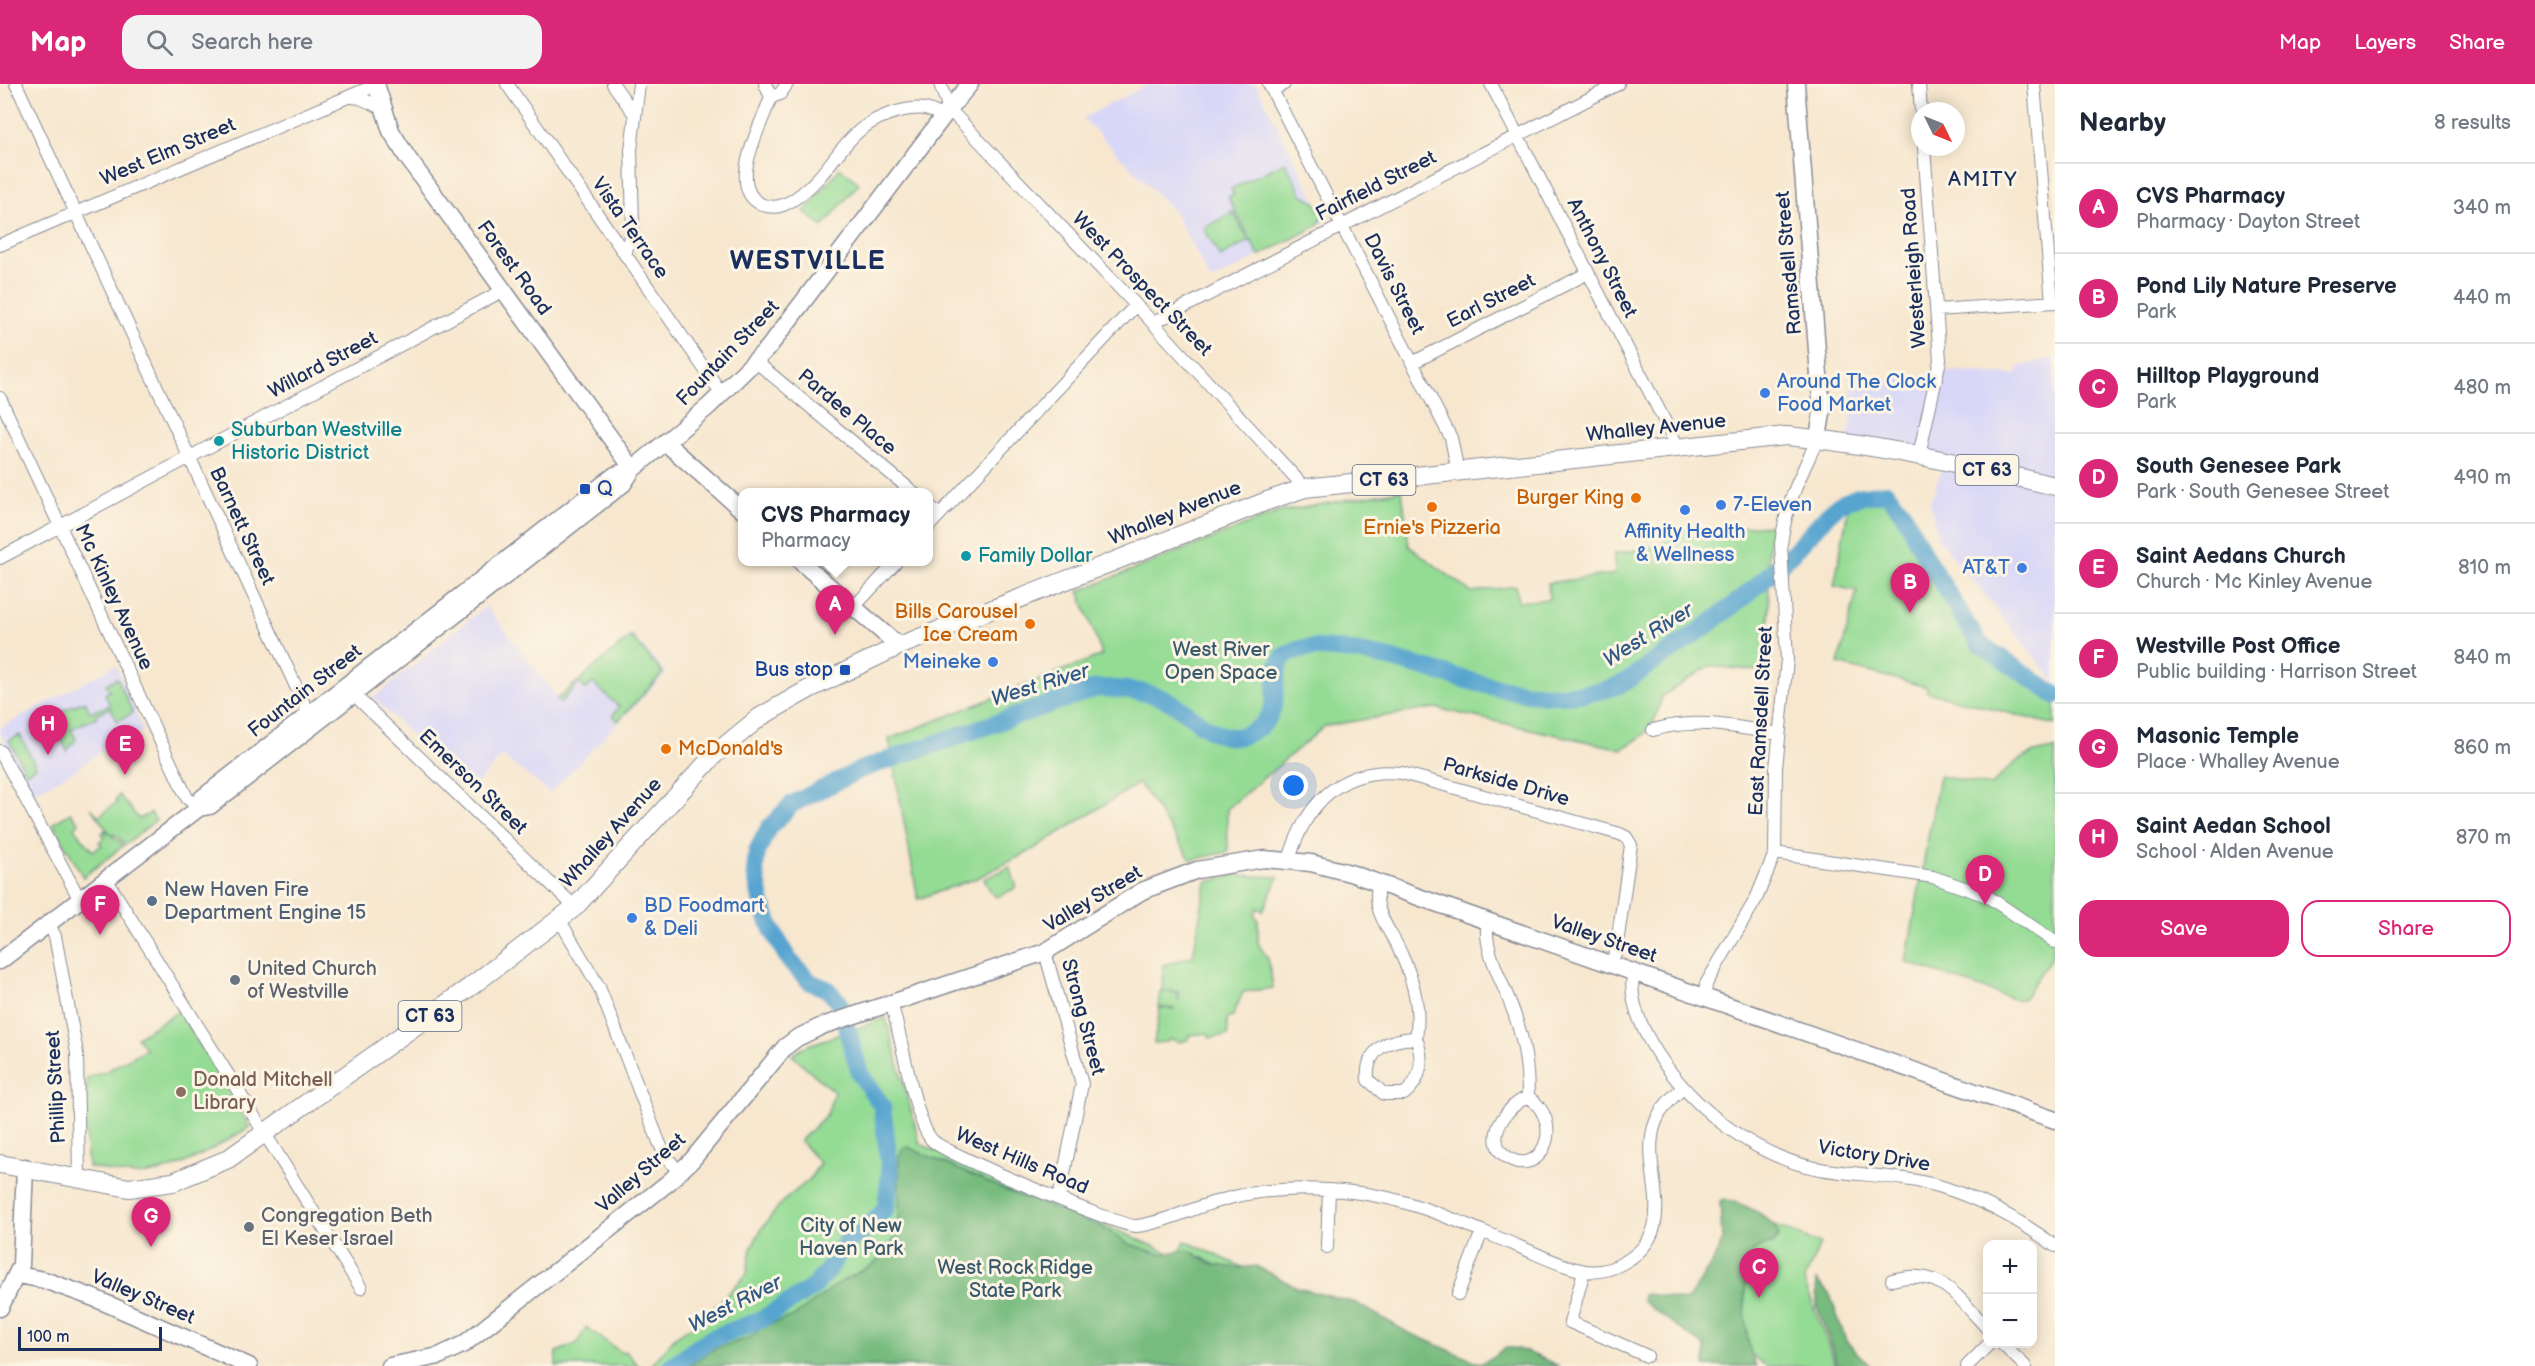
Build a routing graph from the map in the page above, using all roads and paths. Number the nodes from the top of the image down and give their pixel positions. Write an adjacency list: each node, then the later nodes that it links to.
1 (16, 84): 25 (street, Barnett Street)
2 (507, 84): 28 (street, Vista Terrace)
3 (613, 84): 22 (street)
4 (639, 84): 22 (street)
5 (765, 84): 18 (street)
6 (787, 84): 18 (street)
7 (940, 84): 21 (street)
8 (970, 84): 21 (street, Fountain Street)
9 (1284, 84): 16 (street)
10 (1491, 84): 23 (street, Anthony Street)
11 (1618, 84): 23 (street, Fairfield Street)
12 (1796, 84): 39 (street, Ramsdell Street)
13 (1919, 84): 19 (street)
14 (2034, 84): 31 (street)
15 (376, 85): 17 (street, West Elm Street); 20 (street, Forest Road)
16 (1271, 87): 26 (street, Davis Street)
17 (352, 97): 20 (street); 25 (street, West Elm Street)
18 (771, 98): 21 (street)
19 (1920, 102)
20 (382, 108): 30 (street, Forest Road)
21 (946, 113): 32 (street, West Prospect Street); 35 (street, Fountain Street)
22 (635, 115): 28 (street)
23 (1517, 136): 26 (street, Fairfield Street); 29 (street, Anthony Street)
24 (1925, 156): 33 (street, Westerleigh Road)
25 (77, 212): 27 (street, West Elm Street); 43 (street, Barnett Street)
26 (1342, 225): 34 (street, Fairfield Street); 36 (street, Davis Street)
27 (0, 245)
28 (625, 255): 37 (street, Vista Terrace)
29 (1588, 273): 36 (street, Earl Street); 41 (street, Anthony Street)
30 (504, 290): 43 (street, Willard Street); 44 (street, Forest Road)
31 (2053, 302): 33 (street)
32 (1136, 305): 34 (street, West Prospect Street); 51 (street)
33 (1936, 310): 42 (street, Westerleigh Road)
34 (1153, 323): 48 (street, West Prospect Street)
35 (755, 361): 37 (street, Fountain Street); 47 (street, Pardee Place)
36 (1412, 363): 45 (street, Davis Street)
37 (722, 394): 40 (street, Fountain Street)
38 (0, 398): 53 (street, Mc Kinley Avenue)
39 (1818, 438): 41 (main road, Whalley Avenue / CT 63); 42 (main road, Whalley Avenue / CT 63); 62 (street, East Ramsdell Street)
40 (666, 443): 44 (street, Fountain Street); 49 (street)
41 (1679, 449): 45 (main road, Whalley Avenue / CT 63)
42 (1919, 454): 46 (main road, Whalley Avenue / CT 63)
43 (189, 458): 53 (street, Willard Street); 60 (street, Barnett Street)
44 (633, 469): 59 (street, Fountain Street)
45 (1458, 472): 48 (main road, Whalley Avenue / CT 63)
46 (2055, 486)
47 (908, 488)
48 (1305, 488): 58 (main road, Whalley Avenue / CT 63)
49 (738, 506)
50 (933, 509): 51 (street)
51 (939, 514): 52 (street)
52 (933, 521)
53 (60, 526): 54 (street, Willard Street); 64 (street, Mc Kinley Avenue)
54 (0, 558)
55 (807, 566): 57 (street)
56 (891, 566): 57 (street)
57 (854, 607): 58 (street)
58 (899, 646): 70 (main road, Whalley Avenue / CT 63)
59 (349, 690): 60 (street, Fountain Street); 70 (street, Emerson Street)
60 (312, 719): 64 (street, Fountain Street)
61 (1653, 730): 62 (street)
62 (1779, 734): 65 (street, East Ramsdell Street)
63 (0, 751): 69 (street)
64 (198, 808): 67 (street, Fountain Street)
65 (1775, 853): 74 (street); 79 (street, East Ramsdell Street)
66 (1289, 860): 68 (street, Valley Street); 75 (street, Valley Street); 77 (street, Parkside Drive)
67 (106, 879): 69 (street, Fountain Street); 85 (street)
68 (1378, 883): 72 (street, Valley Street); 81 (street)
69 (79, 898): 73 (street, Fountain Street)
70 (575, 907): 71 (main road, Whalley Avenue / CT 63)
71 (559, 919): 85 (main road, Whalley Avenue / CT 63); 88 (street)
72 (1488, 922): 77 (street, Valley Street); 83 (street)
73 (48, 923): 76 (street, Fountain Street); 89 (street, Phillip Street)
74 (2055, 942)
75 (1045, 952): 80 (street, Valley Street); 91 (street, Strong Street)
76 (0, 961)
77 (1611, 963): 78 (street, Valley Street)
78 (1634, 971): 79 (street, Valley Street); 82 (street, Victory Drive)
79 (1705, 996): 84 (street, Valley Street)
80 (891, 1003): 88 (street, Valley Street); 91 (street, West Hills Road)
81 (1416, 1038): 81 (street)
82 (1683, 1088): 93 (street, Victory Drive); 95 (street)
83 (1528, 1097): 83 (street)
84 (2055, 1120)
85 (265, 1135): 89 (main road, Whalley Avenue / CT 63); 98 (street)
86 (0, 1164): 87 (main road, Whalley Avenue / CT 63)
87 (24, 1167): 89 (main road, Whalley Avenue / CT 63); 96 (street)
88 (679, 1172): 106 (street, Valley Street)
89 (80, 1179)
90 (1329, 1190): 91 (street, West Hills Road); 92 (street); 94 (street)
91 (1059, 1198)
92 (1482, 1231): 95 (street); 99 (street)
93 (2055, 1246)
94 (1327, 1247)
95 (1584, 1271): 104 (street)
96 (18, 1275): 100 (street); 105 (street, Valley Street)
97 (1892, 1280): 101 (street)
98 (361, 1288)
99 (1458, 1294)
100 (0, 1308)
101 (1983, 1324)
102 (1985, 1348): 107 (street)
103 (2006, 1348): 108 (street)
104 (1647, 1356)
105 (249, 1366)
106 (390, 1366)
107 (1967, 1366)
108 (2025, 1366)

